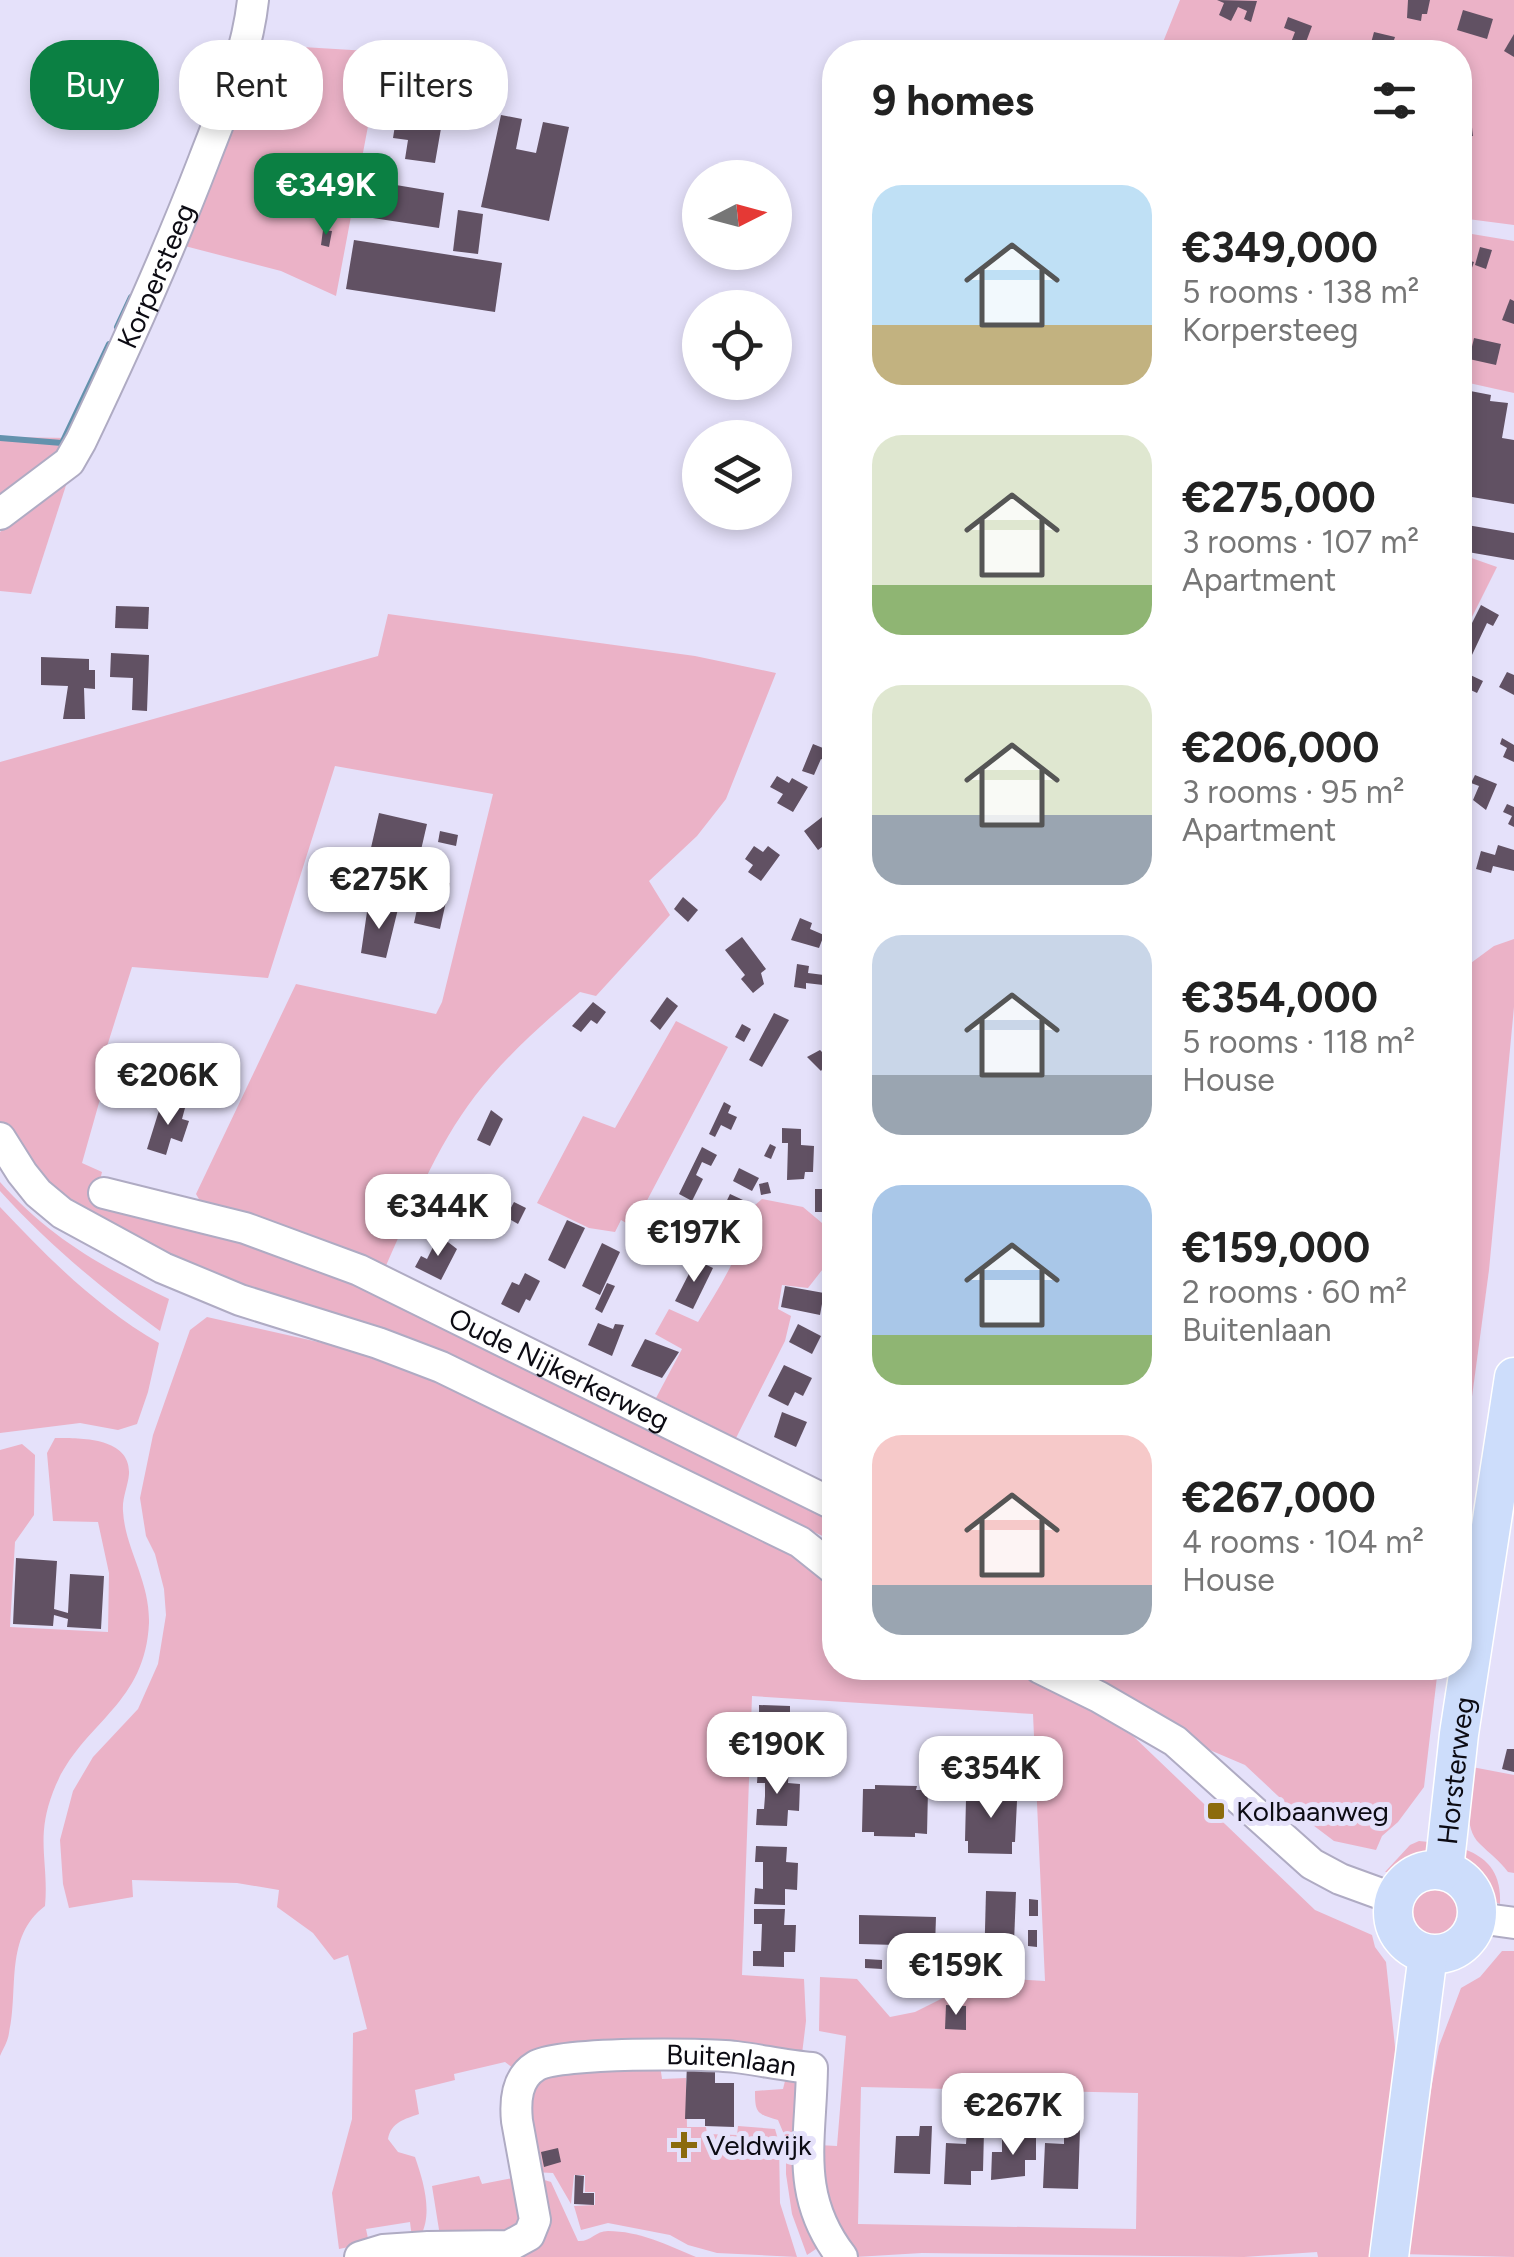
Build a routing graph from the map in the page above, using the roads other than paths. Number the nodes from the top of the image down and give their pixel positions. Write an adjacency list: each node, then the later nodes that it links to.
1 (253, 0): 2 (street, Korpersteeg)
2 (0, 514)
3 (0, 1138): 6 (street, Oude Nijkerkerweg)
4 (0, 1173): 6 (street, Oude Nijkerkerweg)
5 (104, 1194): 9 (street, Oude Nijkerkerweg)
6 (324, 1329): 10 (street, Oude Nijkerkerweg)
7 (1514, 1376): 8 (main road, Horsterweg)
8 (1506, 1477): 13 (main road, Horsterweg)
9 (822, 1499)
10 (800, 1542): 11 (street, Oude Nijkerkerweg); 12 (street, Oude Nijkerkerweg)
11 (822, 1547)
12 (822, 1560)
13 (1472, 1663)
14 (1065, 1680): 17 (street)
15 (1469, 1680): 16 (main road, Horsterweg)
16 (1444, 1870): 17 (main road); 18 (main road)
17 (1395, 1899): 19 (main road)
18 (1496, 1921): 19 (main road)
19 (1428, 1954): 22 (main road)
20 (360, 2257): 21 (street, Buitenlaan)
21 (842, 2257)
22 (1389, 2257)

